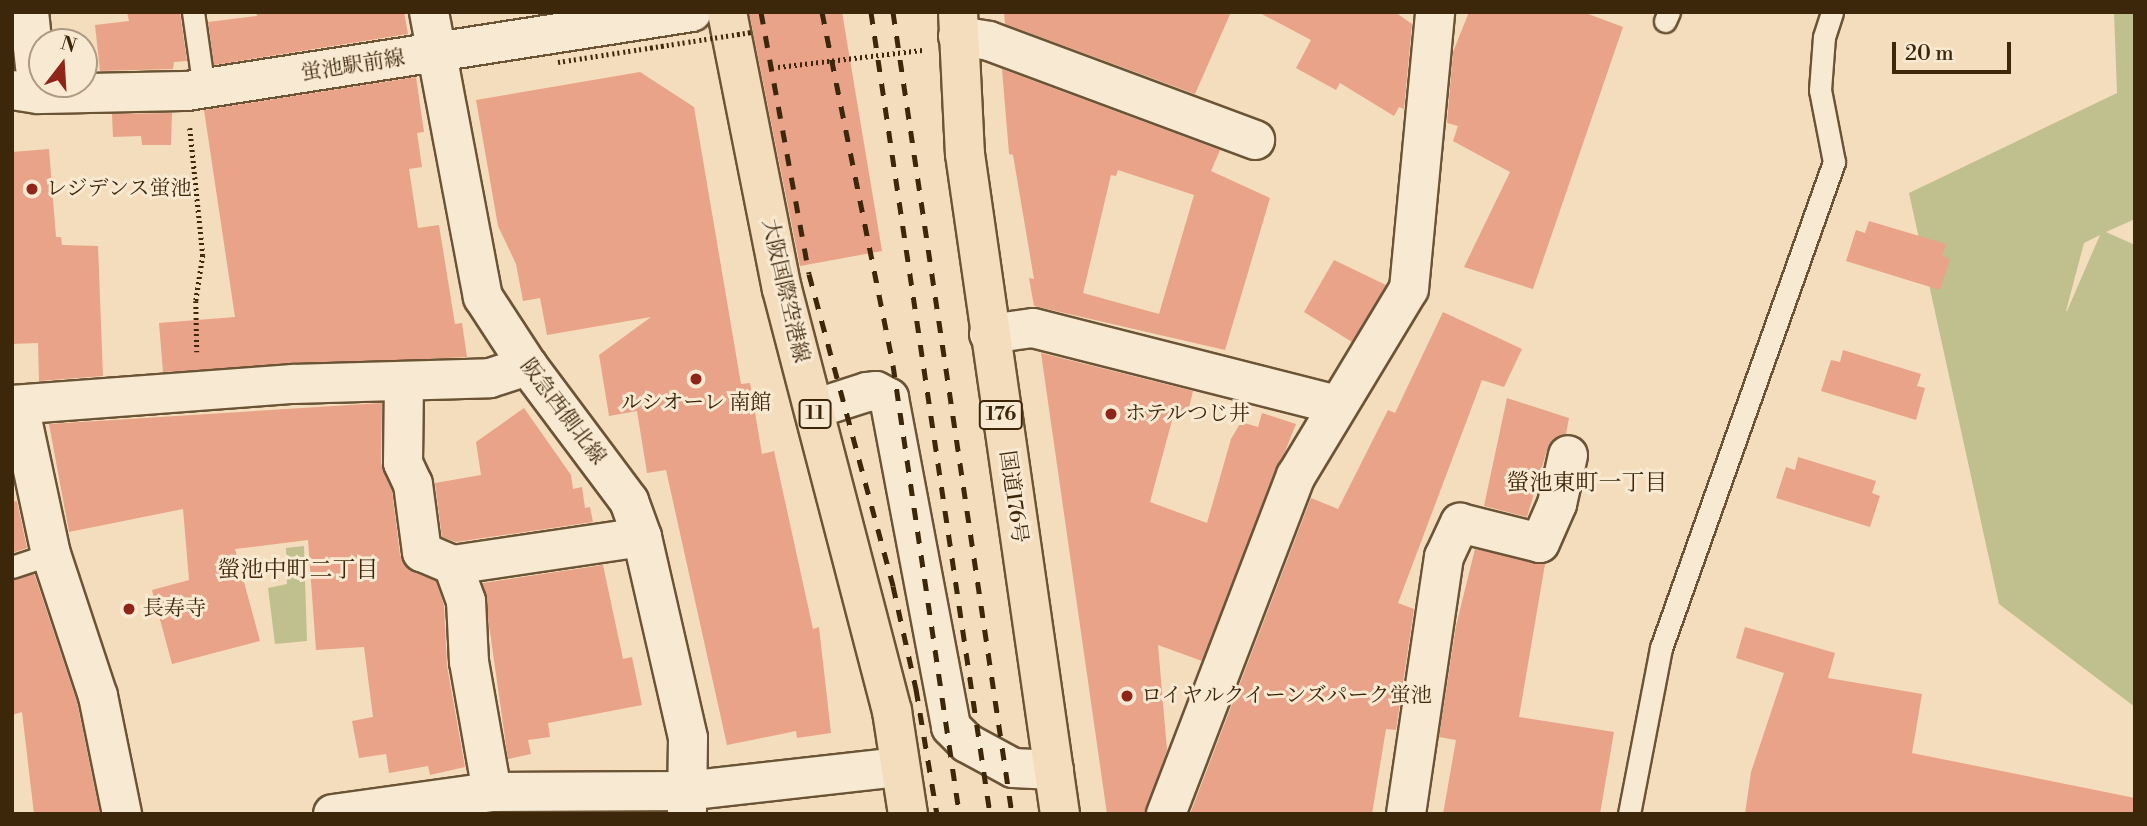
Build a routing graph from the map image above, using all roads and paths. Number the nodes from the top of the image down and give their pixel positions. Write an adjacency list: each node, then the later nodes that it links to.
1 (29, 12): 14 (street)
2 (193, 12): 13 (lane)
3 (429, 12): 10 (street, 阪急西側北線)
4 (692, 12): 10 (street, 蛍池駅前線)
5 (1435, 12): 36 (street)
6 (1832, 12): 38 (lane)
7 (740, 22): 11 (path, bridge); 22 (main road, 大阪国際空港線 / 11)
8 (958, 24): 15 (street); 16 (main road, 国道176号 / 176)
9 (923, 50): 12 (path)
10 (437, 53): 13 (street, 蛍池駅前線); 17 (street, 阪急西側北線)
11 (558, 62)
12 (769, 68)
13 (195, 90): 14 (street, 蛍池駅前線); 19 (path)
14 (25, 92)
15 (1255, 140)
16 (989, 334): 20 (street); 29 (main road, 国道176号 / 176)
17 (528, 366): 18 (street); 24 (street, 阪急西側北線)
18 (404, 382): 19 (street); 26 (street)
19 (197, 392): 21 (street)
20 (1329, 403)
21 (16, 405): 25 (street)
22 (814, 409): 28 (main road, 大阪国際空港線 / 11); 29 (street)
23 (1568, 455): 37 (street)
24 (642, 537): 26 (street); 31 (street, 阪急西側北線)
25 (51, 554): 27 (lane); 32 (street)
26 (453, 565): 30 (street)
27 (12, 567)
28 (899, 767): 31 (street); 34 (main road, 大阪国際空港線 / 11)
29 (1054, 770): 35 (main road, 国道176号 / 176)
30 (492, 792): 31 (street); 33 (street)
31 (686, 802)
32 (122, 814)
33 (334, 814)
34 (908, 814)
35 (1060, 814)
36 (1166, 814)
37 (1406, 814)
38 (1629, 814)

